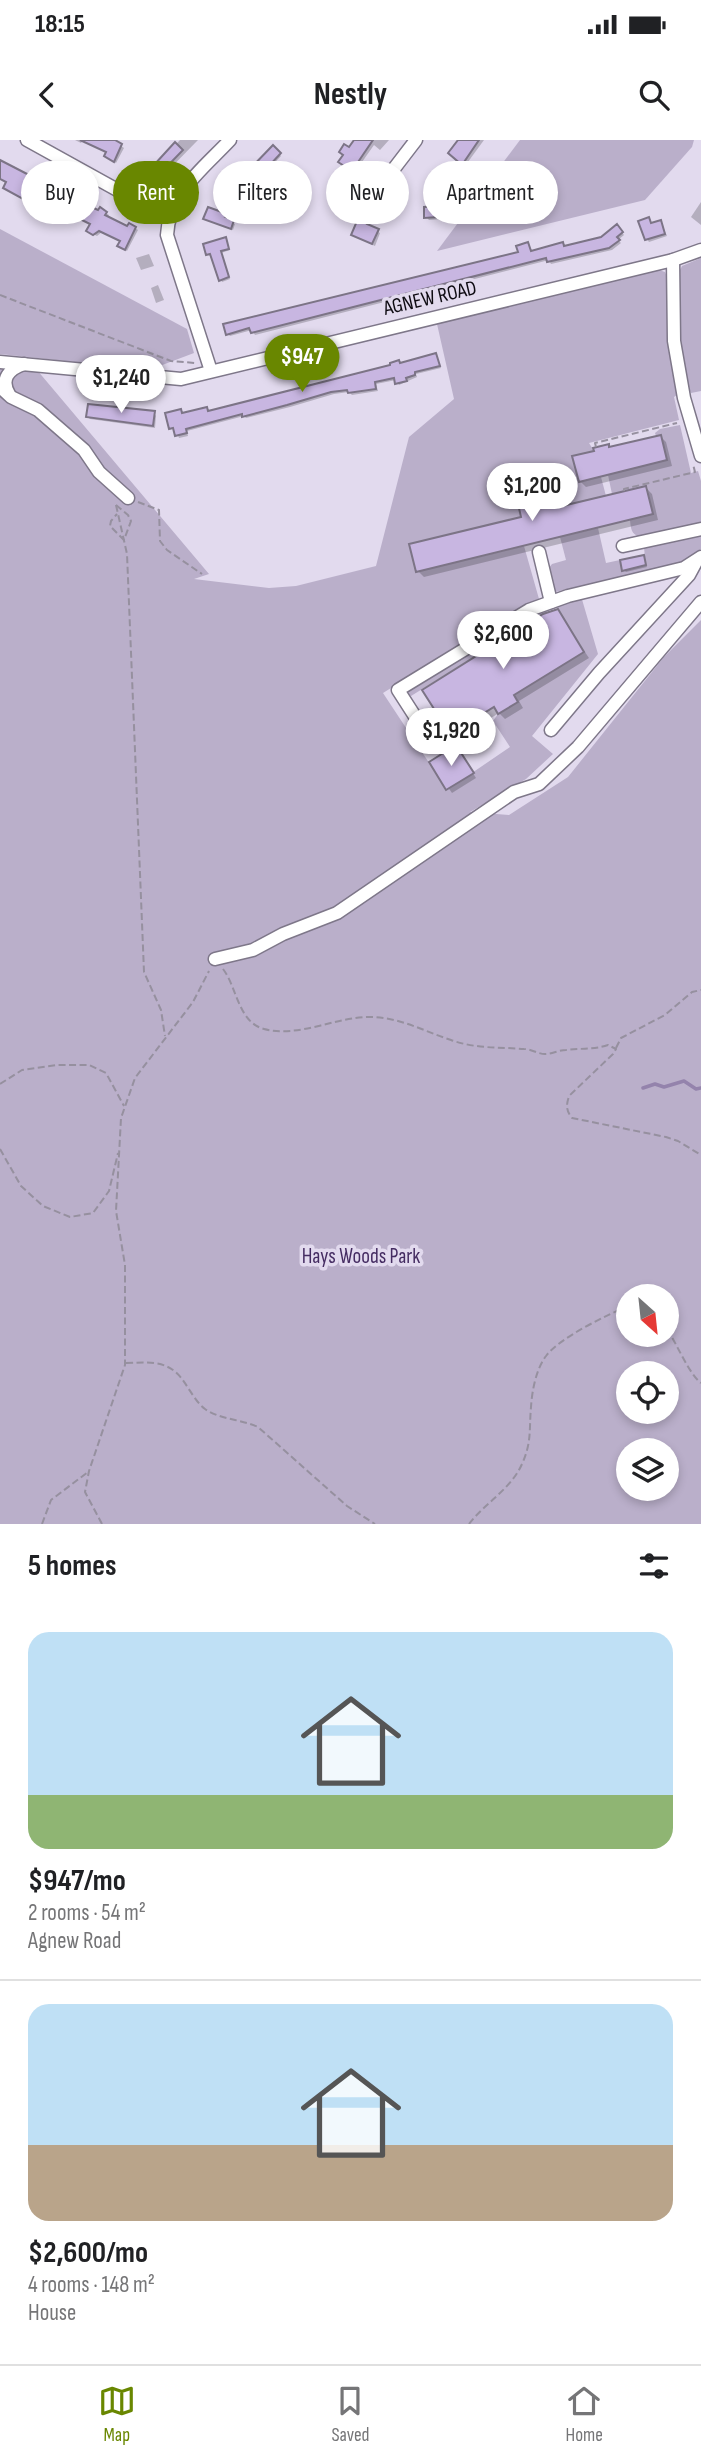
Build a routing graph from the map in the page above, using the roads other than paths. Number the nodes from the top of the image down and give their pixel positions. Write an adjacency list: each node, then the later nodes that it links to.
1 (27, 140): 6 (street)
2 (230, 140): 5 (street)
3 (416, 140): 4 (street)
4 (400, 161)
5 (199, 173)
6 (113, 188)
7 (168, 224): 12 (street)
8 (701, 250): 9 (street, AGNEW ROAD)
9 (673, 260): 12 (street, AGNEW ROAD); 15 (street)
10 (0, 362): 11 (street, AGNEW ROAD)
11 (24, 364): 12 (street, AGNEW ROAD); 14 (street)
12 (211, 371)
13 (0, 387): 14 (street)
14 (11, 397): 17 (street)
15 (696, 421): 16 (street)
16 (701, 453)
17 (128, 498)
18 (701, 529): 19 (street)
19 (623, 546)
20 (539, 552): 22 (street)
21 (699, 560): 22 (street); 24 (street)
22 (551, 602): 25 (street)
23 (701, 602): 26 (street)
24 (551, 730)
25 (433, 746)
26 (215, 959)

